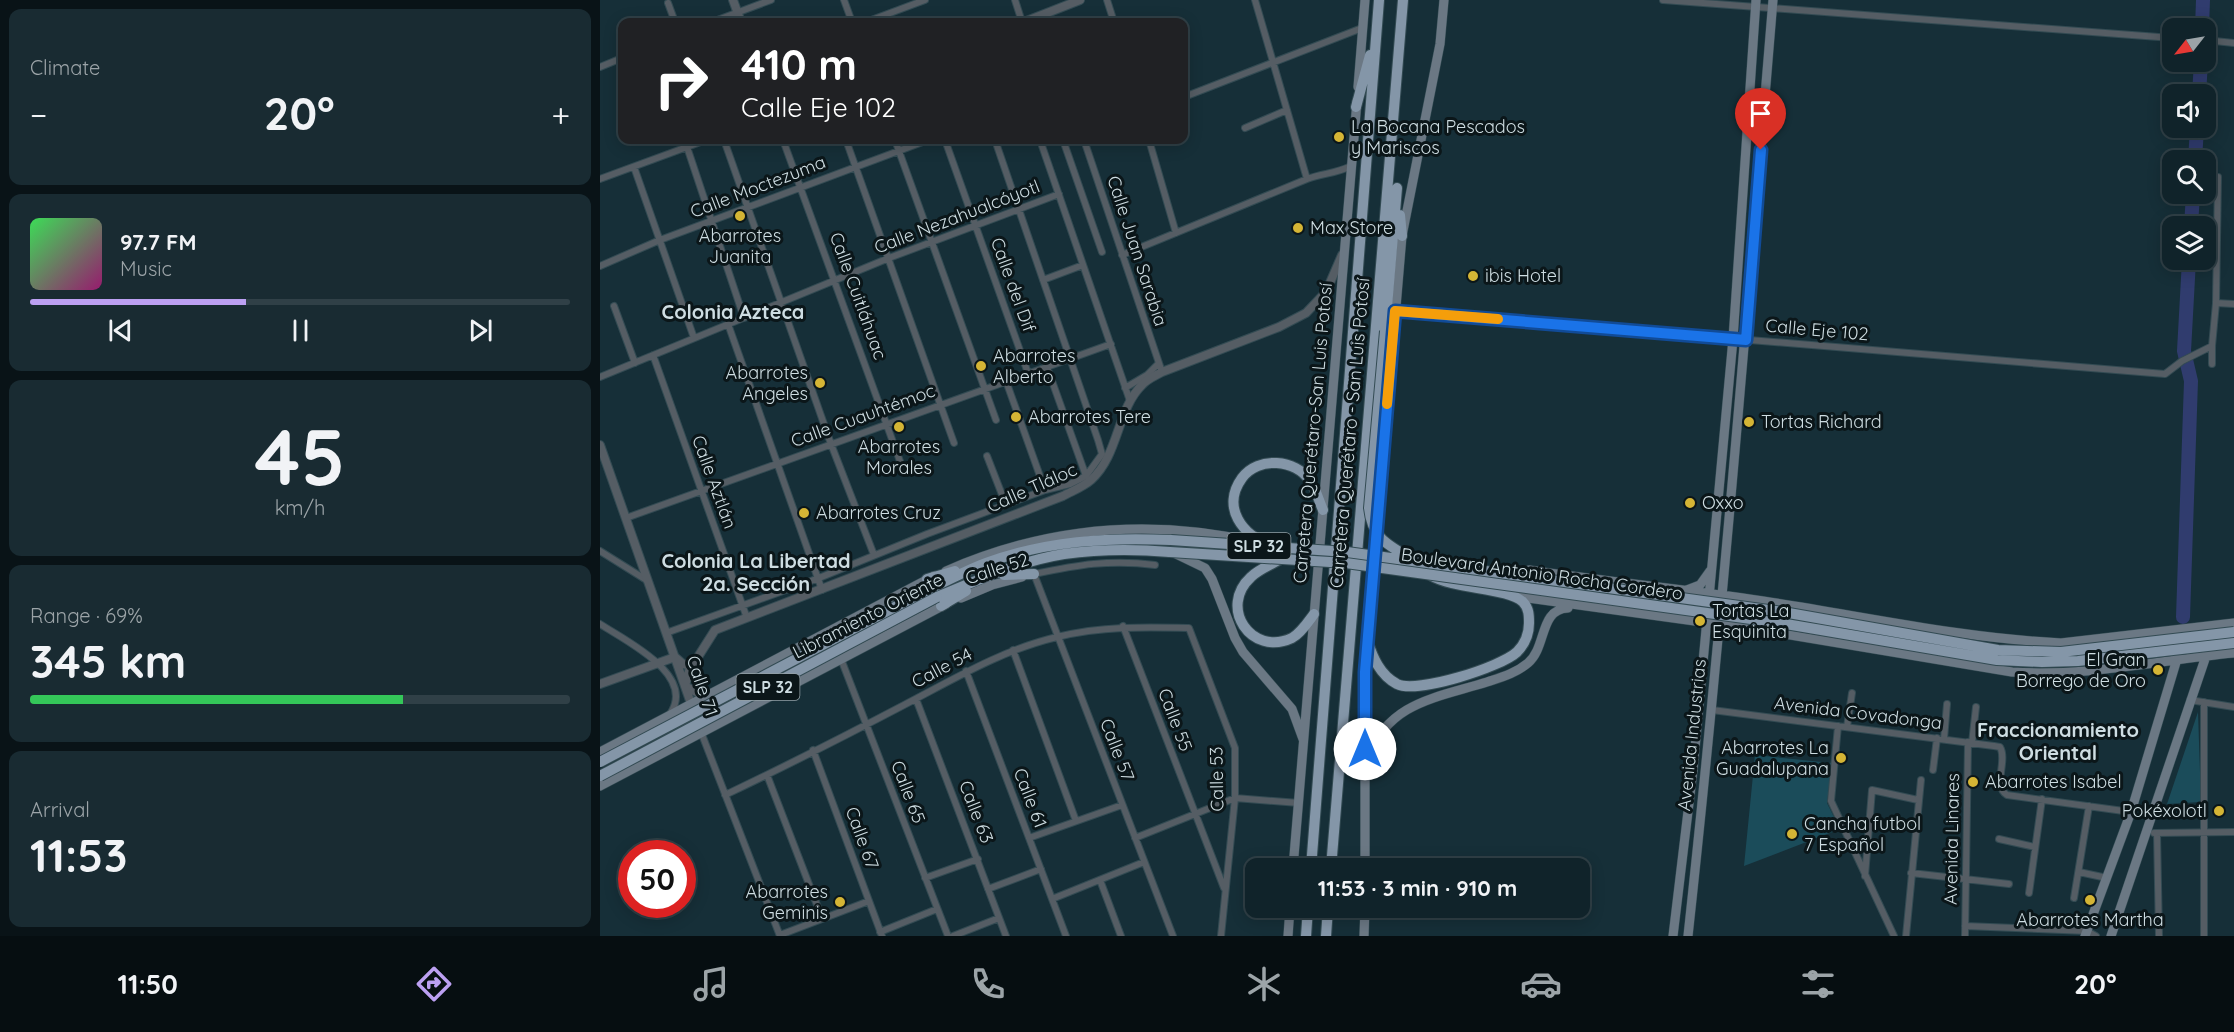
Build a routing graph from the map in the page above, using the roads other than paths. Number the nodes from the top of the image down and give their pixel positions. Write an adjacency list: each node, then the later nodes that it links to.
1 (734, 0): 17 (street)
2 (771, 0): 17 (street)
3 (844, 0): 21 (street)
4 (925, 0): 22 (street)
5 (1015, 0): 23 (street)
6 (1080, 0): 24 (street)
7 (1107, 0): 25 (street)
8 (1255, 0): 32 (street)
9 (1365, 0): 26 (main road, Carretera Querétaro-San Luis Potosí)
10 (1379, 0): 27 (highway, Carretera Querétaro - San Luis Potosí)
11 (1403, 0): 38 (highway, Carretera Querétaro - San Luis Potosí)
12 (1444, 0): 67 (main road)
13 (1663, 0): 15 (street)
14 (669, 3): 18 (street)
15 (1756, 3): 16 (street); 86 (main road, Avenida Industrias)
16 (1773, 4): 28 (street); 87 (main road, Avenida Industrias)
17 (738, 13): 19 (street); 20 (street)
18 (674, 18)
19 (724, 18)
20 (740, 18)
21 (851, 18)
22 (877, 18)
23 (1023, 18)
24 (1043, 18)
25 (1113, 18)
26 (1362, 28): 32 (street); 35 (main road, Carretera Querétaro-San Luis Potosí)
27 (1377, 28): 35 (highway); 227 (highway, Carretera Querétaro - San Luis Potosí)
28 (2162, 37)
29 (2216, 41): 30 (street)
30 (2234, 43)
31 (618, 60): 33 (street)
32 (1274, 63): 34 (street); 36 (street)
33 (600, 67)
34 (1188, 95)
35 (1356, 107): 55 (main road, Carretera Querétaro-San Luis Potosí)
36 (1287, 110): 37 (street); 58 (street)
37 (1245, 128)
38 (1392, 137): 60 (highway); 228 (highway, Carretera Querétaro - San Luis Potosí)
39 (695, 144): 51 (street)
40 (725, 144): 62 (street)
41 (784, 144): 59 (street, Calle Cuitláhuac)
42 (848, 144): 54 (street)
43 (897, 144): 52 (street)
44 (916, 144): 52 (street, Calle Moctezuma)
45 (946, 144): 65 (street, Calle del Dif)
46 (996, 144): 63 (street)
47 (1041, 144): 61 (street)
48 (1064, 144): 71 (street)
49 (1085, 144): 72 (street, Calle Juan Sarabia)
50 (1150, 144): 66 (street)
51 (687, 147): 53 (street); 64 (street)
52 (899, 150): 54 (street, Calle Moctezuma); 69 (street)
53 (634, 166): 57 (street); 68 (street)
54 (856, 166): 59 (street, Calle Moctezuma); 73 (street)
55 (1351, 166): 58 (street); 70 (main road, Carretera Querétaro-San Luis Potosí)
56 (2218, 177): 79 (street)
57 (600, 179)
58 (1307, 179): 66 (street)
59 (801, 188): 62 (street, Calle Moctezuma); 76 (street, Calle Cuitláhuac)
60 (1397, 188): 67 (highway); 127 (highway, SLP 32, bridge)
61 (1059, 195): 63 (street, Calle Nezahualcóyotl); 74 (street)
62 (748, 207): 64 (street, Calle Moctezuma); 78 (street)
63 (1019, 209): 65 (street, Calle Nezahualcóyotl); 77 (street)
64 (712, 221): 68 (street, Calle Moctezuma); 83 (street)
65 (975, 225): 69 (street, Calle Nezahualcóyotl); 96 (street, Calle del Dif)
66 (1176, 233): 72 (street)
67 (1401, 236): 82 (main road)
68 (660, 240): 75 (street, Calle Moctezuma); 85 (street)
69 (932, 241): 73 (street, Calle Nezahualcóyotl); 100 (street)
70 (1345, 246): 95 (street, Calle Tláloc); 115 (main road, Carretera Querétaro-San Luis Potosí)
71 (1102, 252)
72 (1122, 255): 95 (street, Calle Juan Sarabia)
73 (889, 258): 76 (street, Calle Nezahualcóyotl); 102 (street)
74 (1083, 265): 77 (street); 88 (street)
75 (600, 266)
76 (834, 280): 78 (street, Calle Nezahualcóyotl); 104 (street, Calle Cuitláhuac)
77 (1043, 280): 91 (street)
78 (781, 302): 83 (street, Calle Nezahualcóyotl); 106 (street)
79 (2216, 303): 80 (street); 89 (street)
80 (2234, 304)
81 (614, 306): 92 (street)
82 (1395, 311): 86 (street, Calle Eje 102); 164 (main road)
83 (744, 318): 84 (street, Calle Nezahualcóyotl)
84 (728, 324): 85 (street, Calle Nezahualcóyotl); 109 (street)
85 (694, 338): 90 (street, Calle Nezahualcóyotl)
86 (1733, 339): 87 (street, Calle Eje 102); 128 (main road, Avenida Industrias)
87 (1746, 340): 89 (street, Calle Eje 102); 130 (main road, Avenida Industrias)
88 (1111, 344): 91 (street, Calle Cuauhtémoc); 99 (street)
89 (2212, 346): 93 (street)
90 (653, 356): 92 (street, Calle Nezahualcóyotl); 112 (street, Calle Aztlán)
91 (1070, 358): 94 (street, Calle Cuauhtémoc); 111 (street, Calle Tláloc)
92 (635, 363): 97 (street, Calle Nezahualcóyotl)
93 (2212, 364)
94 (1047, 367): 96 (street, Calle Cuauhtémoc); 111 (street)
95 (1160, 368): 99 (street); 101 (street, Calle Tláloc)
96 (1028, 373): 98 (street, Calle Cuauhtémoc)
97 (600, 377)
98 (1006, 381): 100 (street, Calle Cuauhtémoc); 113 (street)
99 (1125, 387): 101 (street)
100 (985, 389): 102 (street, Calle Cuauhtémoc); 103 (street)
101 (1130, 401): 111 (street, Calle Tláloc)
102 (941, 404): 104 (street, Calle Cuauhtémoc); 105 (street)
103 (996, 420)
104 (886, 424): 106 (street, Calle Cuauhtémoc); 110 (street, Calle Cuitláhuac)
105 (954, 443)
106 (831, 444): 109 (street, Calle Cuauhtémoc); 124 (street)
107 (600, 445): 117 (street, Calle 71)
108 (987, 456): 114 (street)
109 (777, 463): 112 (street, Calle Cuauhtémoc); 135 (street)
110 (901, 465)
111 (1089, 477): 113 (street, Calle Tláloc); 118 (street, Calle Tláloc)
112 (701, 490): 117 (street, Calle Cuauhtémoc); 145 (street, Calle Aztlán)
113 (1045, 490): 114 (street, Calle Tláloc)
114 (1006, 505): 116 (street, Calle Tláloc)
115 (1323, 510): 121 (highway, bridge); 147 (main road, Carretera Querétaro-San Luis Potosí)
116 (975, 517): 118 (street); 119 (street, Calle Tláloc)
117 (626, 518): 136 (street, Calle 71)
118 (980, 529): 120 (street, Calle Tláloc)
119 (927, 534): 120 (street); 124 (street, Calle Tláloc)
120 (932, 546): 137 (street, Calle Tláloc)
121 (1281, 548): 125 (highway, SLP 32, bridge); 139 (highway, Libramiento Oriente / SLP 32, bridge); 139 (main road, Libramiento Oriente)
122 (600, 551): 136 (street)
123 (1170, 552): 126 (highway, SLP 32, bridge); 132 (highway, Libramiento Oriente / SLP 32); 198 (main road)
124 (874, 555): 135 (street, Calle Tláloc)
125 (1346, 557): 126 (highway, SLP 32, bridge); 127 (highway, Boulevard Antonio Rocha Cordero / SLP 32, bridge); 133 (highway, Boulevard Antonio Rocha Cordero / SLP 32, bridge)
126 (1279, 560): 147 (highway)
127 (1418, 562): 134 (highway, Boulevard Antonio Rocha Cordero / SLP 32, bridge)
128 (1712, 563): 138 (main road); 140 (main road, Avenida Industrias)
129 (1155, 564): 131 (street, Calle 52)
130 (1724, 573): 142 (main road, Avenida Industrias); 143 (main road)
131 (1034, 574): 132 (highway); 139 (main road, Calle 52); 163 (street, Calle 57)
132 (989, 576): 139 (highway, Libramiento Oriente / SLP 32)
133 (1432, 576): 141 (highway); 165 (highway, Boulevard Antonio Rocha Cordero / SLP 32, bridge)
134 (1515, 576): 138 (main road, Boulevard Antonio Rocha Cordero / SLP 32); 160 (highway, Boulevard Antonio Rocha Cordero / SLP 32, bridge)
135 (819, 579): 137 (street); 145 (street, Calle Tláloc)
136 (648, 582): 161 (street, Calle 71)
137 (822, 590): 148 (street, Calle Tláloc)
138 (1680, 591): 140 (main road, Boulevard Antonio Rocha Cordero / SLP 32); 149 (main road)
139 (934, 593): 172 (main road, Calle 52); 180 (main road, Libramiento Oriente); 202 (highway, Libramiento Oriente / SLP 32, bridge); 206 (highway, Libramiento Oriente / SLP 32, bridge)
140 (1709, 594): 142 (main road, Boulevard Antonio Rocha Cordero / SLP 32); 152 (main road, Avenida Industrias)
141 (1511, 596): 146 (main road, Boulevard Antonio Rocha Cordero); 164 (highway)
142 (1722, 596): 143 (main road, Boulevard Antonio Rocha Cordero / SLP 32); 153 (main road, Avenida Industrias)
143 (1743, 598): 144 (main road, Boulevard Antonio Rocha Cordero / SLP 32)
144 (1763, 601): 158 (main road); 162 (main road, Boulevard Antonio Rocha Cordero / SLP 32)
145 (743, 607): 148 (street, Calle Aztlán); 161 (street, Calle Tláloc)
146 (1587, 607): 149 (main road, Boulevard Antonio Rocha Cordero); 203 (main road)
147 (1314, 614): 198 (main road, Carretera Querétaro-San Luis Potosí)
148 (747, 618): 176 (street, Calle Tláloc)
149 (1678, 620): 152 (main road, Boulevard Antonio Rocha Cordero); 167 (main road)
150 (2234, 623): 155 (main road, Boulevard Antonio Rocha Cordero / SLP 32); 169 (main road)
151 (600, 624): 174 (street)
152 (1707, 624): 153 (main road, Boulevard Antonio Rocha Cordero); 167 (main road, Avenida Industrias)
153 (1719, 625): 156 (main road, Boulevard Antonio Rocha Cordero); 166 (main road, Avenida Industrias)
154 (1123, 626): 157 (street, Calle 54); 163 (street, Calle 54); 217 (street, Calle 55)
155 (2204, 626): 159 (main road, Boulevard Antonio Rocha Cordero / SLP 32); 170 (main road)
156 (1740, 627): 158 (main road, Boulevard Antonio Rocha Cordero); 166 (main road)
157 (1189, 628): 210 (street, Calle 53)
158 (1760, 630): 175 (main road, Boulevard Antonio Rocha Cordero)
159 (2175, 631): 162 (main road, Boulevard Antonio Rocha Cordero / SLP 32); 173 (main road)
160 (2234, 632)
161 (666, 633): 171 (street, Calle 71)
162 (2143, 634): 175 (main road)
163 (1058, 636): 168 (street, Calle 54); 214 (street, Calle 57)
164 (1367, 640): 203 (main road)
165 (2234, 643)
166 (1718, 645): 189 (main road, Avenida Industrias)
167 (1704, 649): 240 (main road, Avenida Industrias)
168 (1013, 650): 177 (street, Calle 54); 218 (street)
169 (2234, 652): 170 (main road, Boulevard Antonio Rocha Cordero)
170 (2206, 656): 173 (main road, Boulevard Antonio Rocha Cordero); 183 (main road)
171 (675, 657): 174 (street); 176 (street); 179 (street, Calle 71)
172 (841, 659): 191 (main road, Calle 52); 192 (street, Calle 65)
173 (2177, 659): 175 (main road, Boulevard Antonio Rocha Cordero); 216 (main road)
174 (657, 663): 178 (street); 190 (street)
175 (2146, 663)
176 (693, 666): 179 (street, Calle Tláloc)
177 (966, 671): 182 (street, Calle 54); 222 (street, Calle 61)
178 (601, 682)
179 (685, 686): 180 (street); 185 (street, Calle 71)
180 (714, 693): 185 (main road, Libramiento Oriente); 191 (main road)
181 (1852, 693): 194 (street)
182 (916, 699): 192 (street, Calle 54); 230 (street, Calle 63)
183 (2190, 700): 184 (street); 220 (main road)
184 (2204, 702): 188 (street); 221 (street)
185 (691, 704): 190 (main road, Libramiento Oriente); 195 (street, Calle 71)
186 (1947, 704): 196 (street)
187 (1976, 707): 199 (street, Avenida Linares)
188 (2234, 707)
189 (1712, 710): 193 (street, Avenida Covadonga); 241 (main road, Avenida Industrias)
190 (667, 717): 197 (main road); 201 (main road, Libramiento Oriente)
191 (727, 719): 195 (main road, Calle 52)
192 (866, 725): 200 (street, Calle 54); 236 (street, Calle 65)
193 (1838, 726): 194 (street, Avenida Covadonga); 235 (street)
194 (1847, 727): 196 (street, Avenida Covadonga)
195 (701, 732): 197 (main road); 209 (street, Calle 71)
196 (1940, 739): 199 (street, Avenida Covadonga); 204 (street)
197 (682, 742): 208 (main road)
198 (1304, 742): 213 (main road, Carretera Querétaro-San Luis Potosí)
199 (1970, 742): 211 (street, Avenida Covadonga); 239 (street, Avenida Linares)
200 (813, 750): 205 (street, Calle 54); 248 (street, Calle 67)
201 (600, 752)
202 (600, 762)
203 (1366, 762): 229 (main road)
204 (1933, 770)
205 (767, 775): 209 (street, Calle 54); 250 (street)
206 (600, 776)
207 (1921, 780): 212 (street)
208 (600, 786)
209 (725, 795): 259 (street, Calle 71)
210 (1235, 798): 213 (street); 217 (street); 244 (street, Calle 53)
211 (2042, 799): 215 (street); 225 (street)
212 (1918, 800): 234 (street); 235 (street)
213 (1299, 803): 226 (main road, Carretera Querétaro-San Luis Potosí)
214 (1122, 805): 218 (street); 223 (street, Calle 57)
215 (2089, 806): 216 (street); 233 (street)
216 (2131, 812): 237 (main road)
217 (1194, 814): 223 (street); 244 (street, Calle 55)
218 (1076, 821): 222 (street)
219 (2234, 832): 221 (street)
220 (2152, 833): 221 (street); 276 (main road); 277 (street)
221 (2204, 833): 278 (street)
222 (1029, 838): 232 (street, Calle 61)
223 (1135, 838): 231 (street, Calle 57)
224 (1999, 840): 225 (street)
225 (2035, 847): 245 (street)
226 (1294, 858)
227 (1312, 858)
228 (1332, 858)
229 (1365, 858)
230 (978, 859): 236 (street); 243 (street, Calle 63)
231 (1144, 862): 238 (street); 265 (street, Calle 57)
232 (1041, 869): 243 (street); 247 (street, Calle 61)
233 (2079, 872): 237 (street); 246 (street)
234 (1911, 873): 239 (street); 274 (street)
235 (1865, 876): 273 (street)
236 (925, 878): 249 (street, Calle 65)
237 (2107, 878): 258 (main road)
238 (1100, 880): 247 (street); 264 (street)
239 (1966, 880): 242 (street); 256 (street, Avenida Linares)
240 (1681, 881): 241 (main road); 271 (main road, Avenida Industrias)
241 (1694, 882): 272 (main road, Avenida Industrias)
242 (2009, 884)
243 (988, 889): 251 (street, Calle 63)
244 (1225, 892): 266 (street, Calle 53)
245 (2029, 893)
246 (2074, 898)
247 (1052, 899): 263 (street, Calle 61)
248 (868, 901): 250 (street); 257 (street, Calle 67)
249 (937, 909): 257 (street); 260 (street, Calle 65)
250 (822, 918): 259 (street)
251 (999, 918): 261 (street); 262 (street, Calle 63)
252 (1289, 918): 267 (main road)
253 (1307, 918): 268 (highway)
254 (1328, 918): 269 (highway)
255 (1365, 918): 270 (main road)
256 (1965, 926): 258 (street); 275 (street, Avenida Linares)
257 (881, 934)
258 (2090, 934)
259 (780, 935)
260 (948, 936)
261 (953, 936)
262 (1006, 936)
263 (1066, 936)
264 (1121, 936)
265 (1173, 936)
266 (1221, 936)
267 (1288, 936)
268 (1306, 936)
269 (1326, 936)
270 (1364, 936)
271 (1673, 936)
272 (1688, 936)
273 (1894, 936)
274 (1906, 936)
275 (1965, 936)
276 (2111, 936)
277 (2159, 936)
278 (2204, 936)

